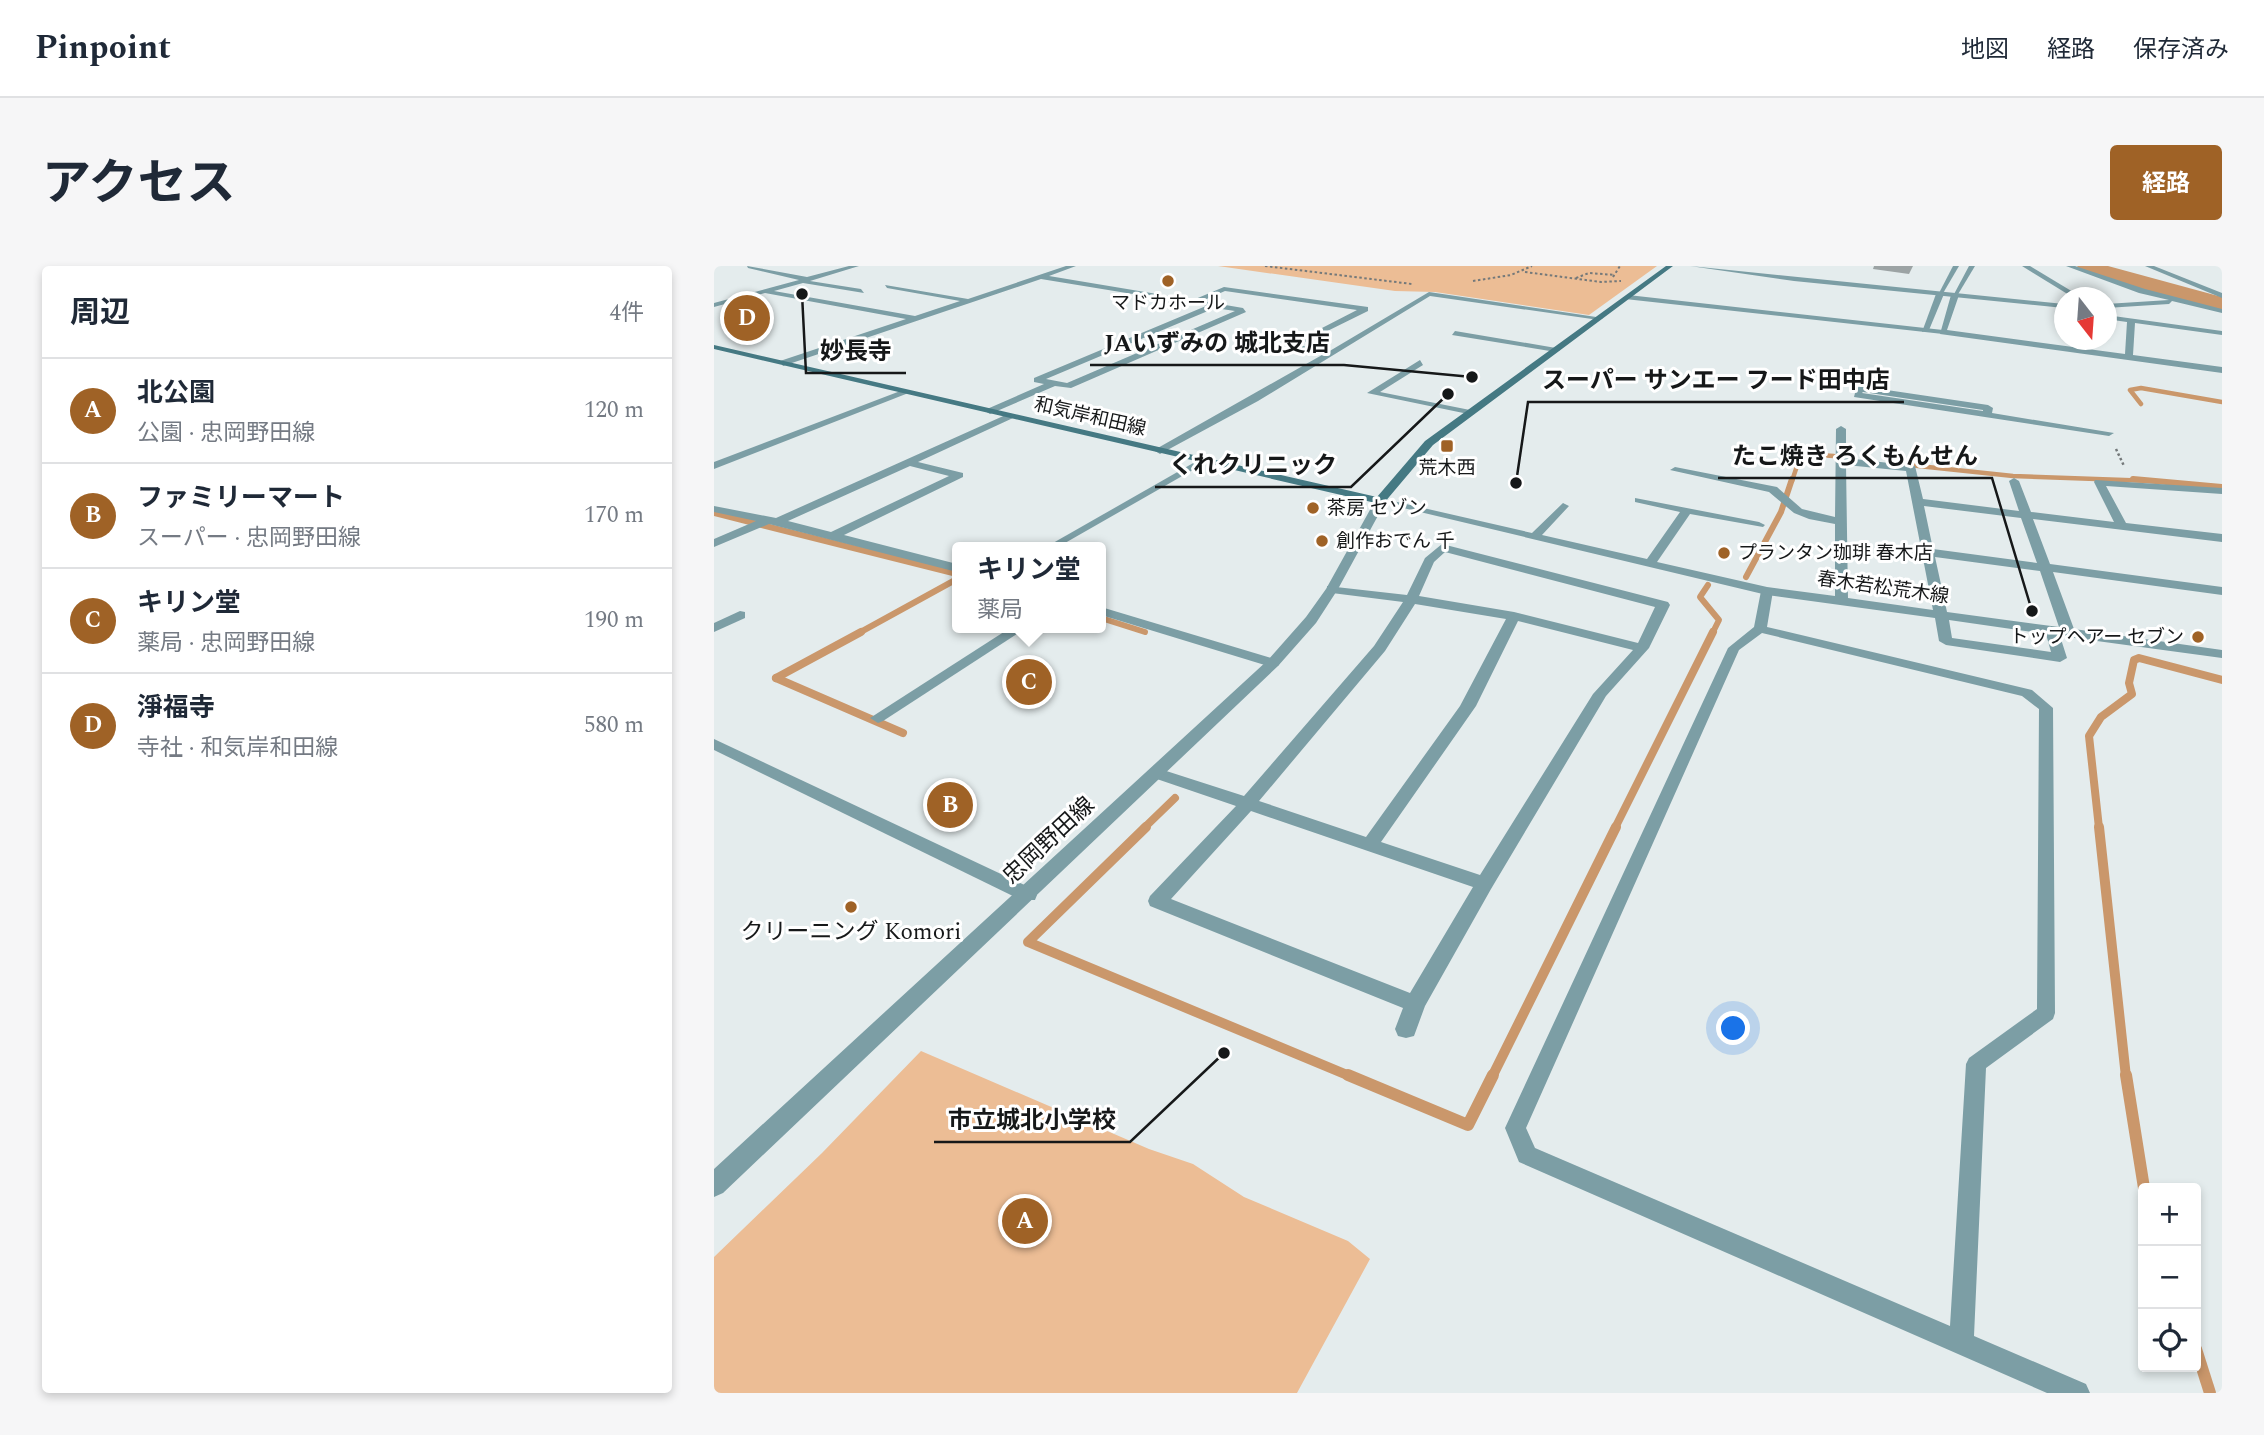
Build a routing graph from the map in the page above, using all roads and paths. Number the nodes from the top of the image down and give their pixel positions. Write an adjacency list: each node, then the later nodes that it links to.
1 (856, 266): 18 (street)
2 (1073, 266): 16 (street)
3 (1265, 266): 20 (path)
4 (1532, 266): 14 (path)
5 (1620, 266): 15 (path)
6 (1671, 266): 27 (main road)
7 (1693, 266): 25 (street)
8 (1956, 266): 25 (lane)
9 (1972, 266): 26 (lane)
10 (2025, 266): 22 (street)
11 (2069, 266): 30 (street)
12 (2148, 266): 28 (street)
13 (750, 267): 18 (street)
14 (1524, 272): 17 (path); 19 (path)
15 (1615, 275): 17 (path); 17 (path)
16 (1041, 277): 29 (street); 31 (street)
17 (1575, 278)
18 (805, 280): 23 (street); 24 (street)
19 (1473, 281)
20 (1419, 284)
21 (887, 286): 29 (street)
22 (2061, 287)
23 (861, 291)
24 (764, 292): 32 (street); 41 (street)
25 (1940, 294): 26 (street); 45 (street)
26 (1955, 295): 34 (street); 46 (street)
27 (1628, 297): 42 (main road); 45 (street)
28 (2221, 297): 30 (street)
29 (968, 301): 41 (street)
30 (2184, 301): 35 (street); 38 (street)
31 (1194, 302): 33 (street); 36 (street)
32 (714, 305)
33 (1215, 305): 49 (street); 50 (street)
34 (2054, 305)
35 (2117, 305)
36 (1364, 309): 37 (street); 53 (street)
37 (1374, 310)
38 (2222, 311)
39 (1385, 312): 40 (street)
40 (1396, 313): 42 (street); 53 (street)
41 (915, 318): 55 (street)
42 (1599, 318): 52 (main road)
43 (2117, 319): 44 (street)
44 (2131, 322): 48 (street); 54 (street)
45 (1925, 330): 46 (street)
46 (1944, 332): 54 (street)
47 (1455, 333): 52 (street)
48 (2222, 333)
49 (1143, 335): 50 (street); 58 (street)
50 (1172, 341): 58 (street)
51 (714, 347): 55 (main road, 和気岸和田線)
52 (1556, 350): 61 (main road)
53 (1327, 354): 66 (street)
54 (2129, 356): 57 (street)
55 (783, 363): 59 (main road, 和気岸和田線)
56 (1420, 363): 61 (street)
57 (2222, 370)
58 (1052, 384): 60 (street)
59 (906, 392): 60 (main road, 和気岸和田線); 70 (street)
60 (990, 411): 63 (main road, 和気岸和田線)
61 (1470, 413): 76 (main road)
62 (1987, 414): 62 (street); 65 (street)
63 (1010, 416): 66 (main road, 和気岸和田線); 69 (street)
64 (1842, 429): 68 (street)
65 (2109, 433): 71 (path)
66 (1160, 451): 67 (main road, 和気岸和田線)
67 (1202, 461): 76 (main road, 和気岸和田線); 89 (lane)
68 (1841, 461): 77 (street); 83 (street)
69 (908, 462): 82 (street); 86 (street)
70 (714, 466)
71 (2125, 468)
72 (1675, 470): 83 (street)
73 (2014, 481): 81 (street)
74 (2222, 491): 85 (street)
75 (1639, 500): 80 (street)
76 (1380, 501): 87 (street, 春木若松荒木線); 95 (street, 忠岡野田線)
77 (1918, 502): 81 (street); 91 (street)
78 (1563, 506): 87 (street)
79 (714, 509): 82 (street)
80 (1687, 510): 84 (street); 92 (street)
81 (2026, 515): 85 (street); 94 (street)
82 (773, 521): 86 (street); 90 (street)
83 (1841, 521): 99 (street)
84 (1759, 525)
85 (2122, 526): 88 (street)
86 (833, 536): 93 (street)
87 (1534, 537): 92 (street, 春木若松荒木線)
88 (2222, 538)
89 (1060, 542)
90 (714, 543)
91 (1928, 552): 94 (street); 102 (street)
92 (1648, 565): 97 (street, 春木若松荒木線)
93 (952, 567)
94 (2045, 568): 96 (street); 108 (street)
95 (1332, 589): 98 (street); 111 (street, 忠岡野田線)
96 (2222, 590)
97 (1767, 591): 99 (street, 春木若松荒木線); 105 (lane)
98 (1411, 599): 103 (street); 109 (street); 115 (street)
99 (1841, 602): 102 (street, 春木若松荒木線)
100 (1106, 613): 111 (street)
101 (740, 615): 104 (street)
102 (1940, 615): 106 (street, 春木若松荒木線); 106 (street)
103 (1514, 616): 109 (street); 116 (street)
104 (714, 628)
105 (1760, 629): 122 (lane); 122 (lane)
106 (2052, 631): 108 (street, 春木若松荒木線)
107 (1011, 633): 112 (street)
108 (2068, 633): 110 (street, 春木若松荒木線)
109 (1642, 648): 117 (street)
110 (2222, 654)
111 (1273, 663): 114 (street, 忠岡野田線)
112 (878, 718)
113 (716, 747): 118 (street)
114 (1157, 773): 115 (street); 118 (street, 忠岡野田線)
115 (1249, 802): 116 (street); 119 (street)
116 (1371, 843): 117 (street)
117 (1484, 884): 119 (street)
118 (1028, 895): 121 (street, 忠岡野田線)
119 (1415, 1004): 120 (street)
120 (1406, 1029)
121 (714, 1185)
122 (1961, 1344): 123 (lane)
123 (2077, 1393)

